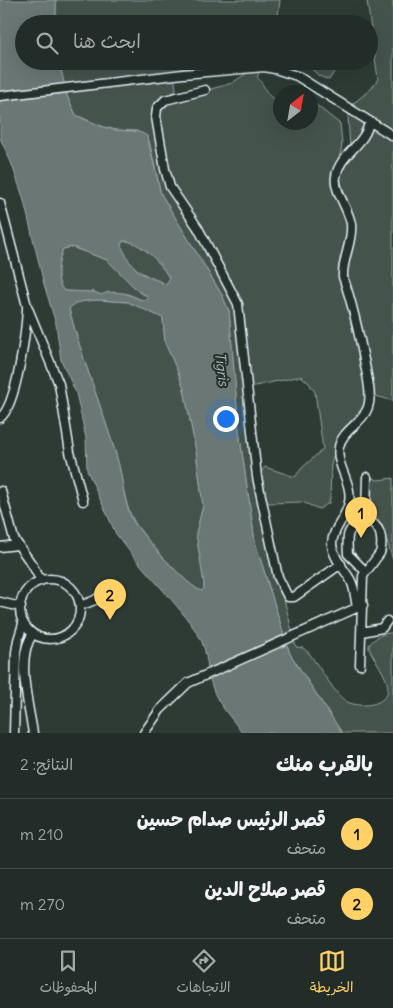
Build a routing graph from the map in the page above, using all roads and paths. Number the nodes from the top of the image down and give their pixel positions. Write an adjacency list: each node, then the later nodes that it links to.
1 (222, 70): 4 (street)
2 (278, 70): 5 (street)
3 (205, 90): 16 (street)
4 (0, 96)
5 (369, 121): 6 (street); 16 (street)
6 (393, 136)
7 (0, 203): 8 (street)
8 (27, 306): 9 (street); 12 (street)
9 (0, 418)
10 (367, 477): 13 (street)
11 (1, 492): 14 (street)
12 (83, 501)
13 (366, 513): 17 (street); 17 (street)
14 (17, 545): 15 (street); 18 (street)
15 (0, 546)
16 (341, 564): 22 (street)
17 (365, 572): 22 (street)
18 (41, 581): 21 (street); 23 (street)
19 (103, 594): 21 (street)
20 (0, 602): 23 (street)
21 (80, 606): 27 (street)
22 (360, 606): 26 (street); 31 (street)
23 (20, 607): 25 (street)
24 (387, 621): 26 (street)
25 (23, 624): 27 (street); 29 (street)
26 (362, 632): 28 (street)
27 (33, 634): 30 (street)
28 (360, 665)
29 (14, 733)
30 (33, 733)
31 (144, 733)

